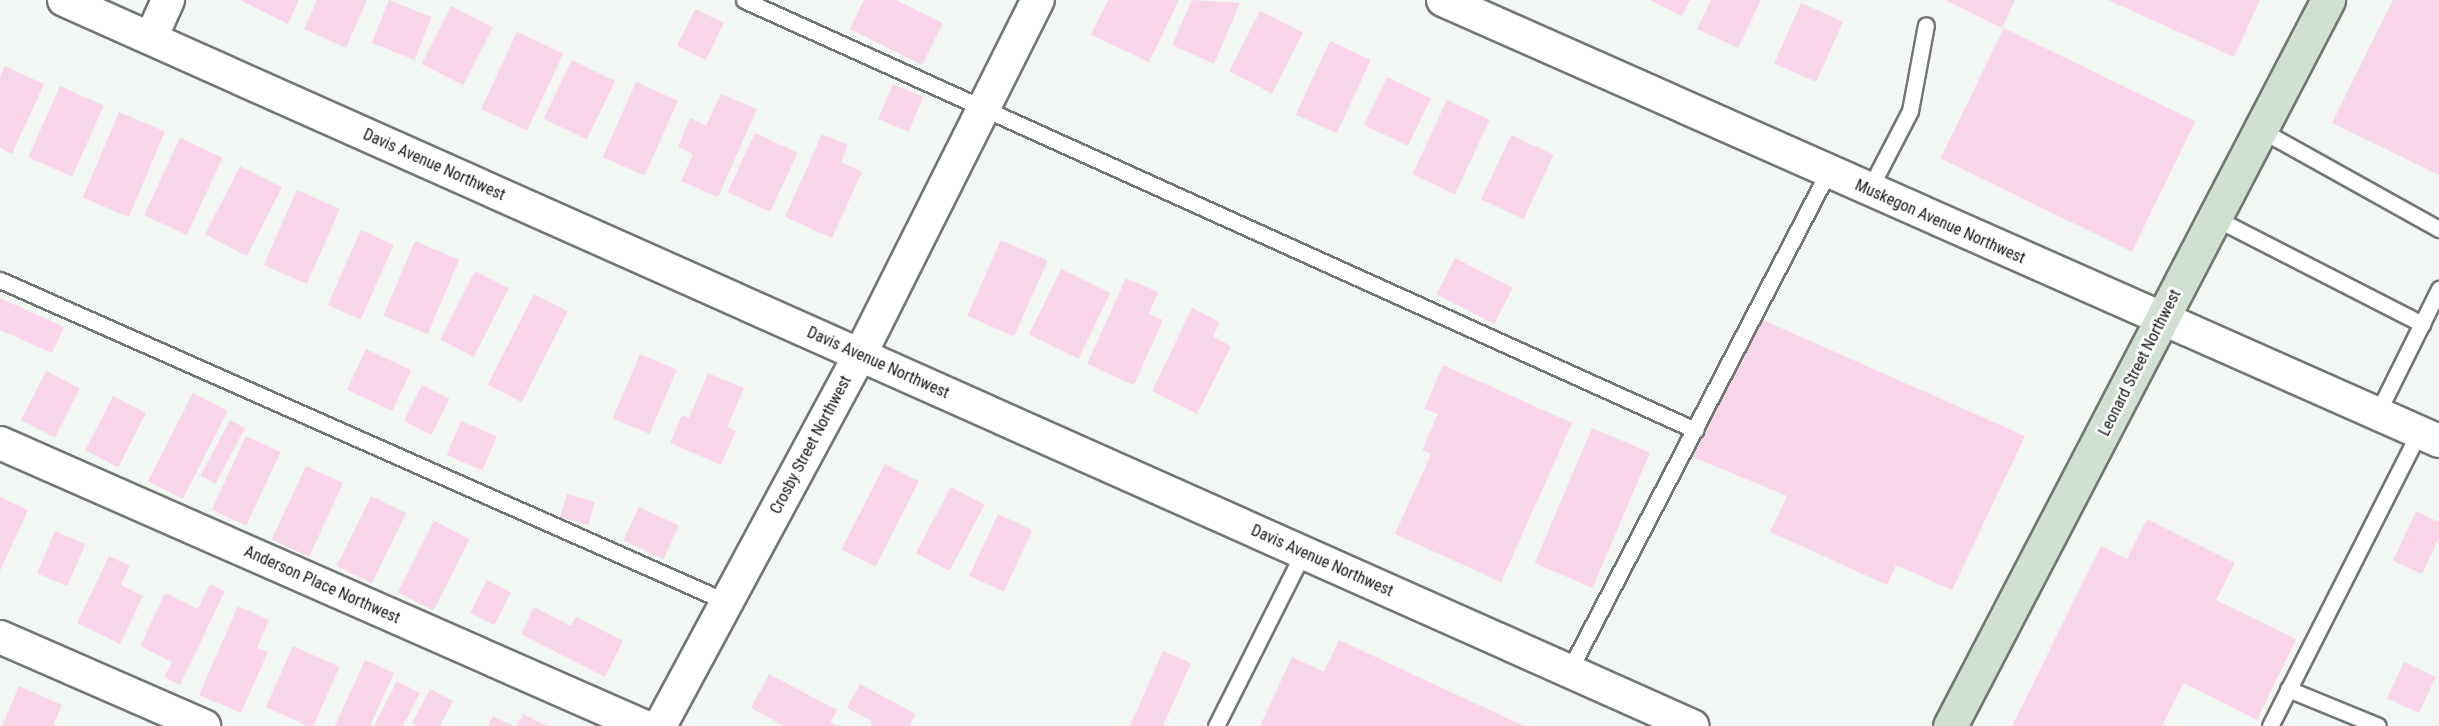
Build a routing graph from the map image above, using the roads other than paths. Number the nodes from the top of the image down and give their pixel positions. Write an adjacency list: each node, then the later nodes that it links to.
1 (64, 0): 8 (street, Davis Avenue Northwest)
2 (168, 0): 8 (street)
3 (744, 0): 9 (lane)
4 (1038, 0): 9 (street, Crosby Street Northwest)
5 (1443, 0): 11 (street, Muskegon Avenue Northwest)
6 (2328, 0): 10 (main road, Leonard Street Northwest)
7 (1926, 25): 12 (lane)
8 (151, 38): 19 (street, Davis Avenue Northwest)
9 (983, 106): 19 (street, Crosby Street Northwest); 21 (lane)
10 (2260, 130): 13 (main road, Leonard Street Northwest); 14 (lane)
11 (1828, 172): 12 (street, Muskegon Avenue Northwest); 21 (lane)
12 (1869, 190): 17 (street, Muskegon Avenue Northwest)
13 (2215, 218): 17 (main road, Leonard Street Northwest); 18 (lane)
14 (2439, 229)
15 (0, 280): 25 (lane)
16 (2439, 289): 18 (lane)
17 (2162, 321): 20 (street, Muskegon Avenue Northwest); 34 (main road, Leonard Street Northwest)
18 (2422, 324): 20 (lane)
19 (860, 355): 24 (street, Davis Avenue Northwest); 25 (street, Crosby Street Northwest)
20 (2378, 414): 22 (street, Muskegon Avenue Northwest)
21 (1695, 430): 27 (lane)
22 (2429, 437): 28 (lane)
23 (0, 443): 30 (street, Anderson Place Northwest)
24 (1303, 553): 27 (street, Davis Avenue Northwest); 32 (lane)
25 (727, 602): 31 (street, Crosby Street Northwest)
26 (0, 637): 29 (street)
27 (1569, 671): 33 (street, Davis Avenue Northwest)
28 (2288, 689): 35 (lane); 36 (lane)
29 (204, 726)
30 (643, 726)
31 (660, 726)
32 (1216, 726)
33 (1692, 726)
34 (1950, 726)
35 (2270, 726)
36 (2378, 726)

